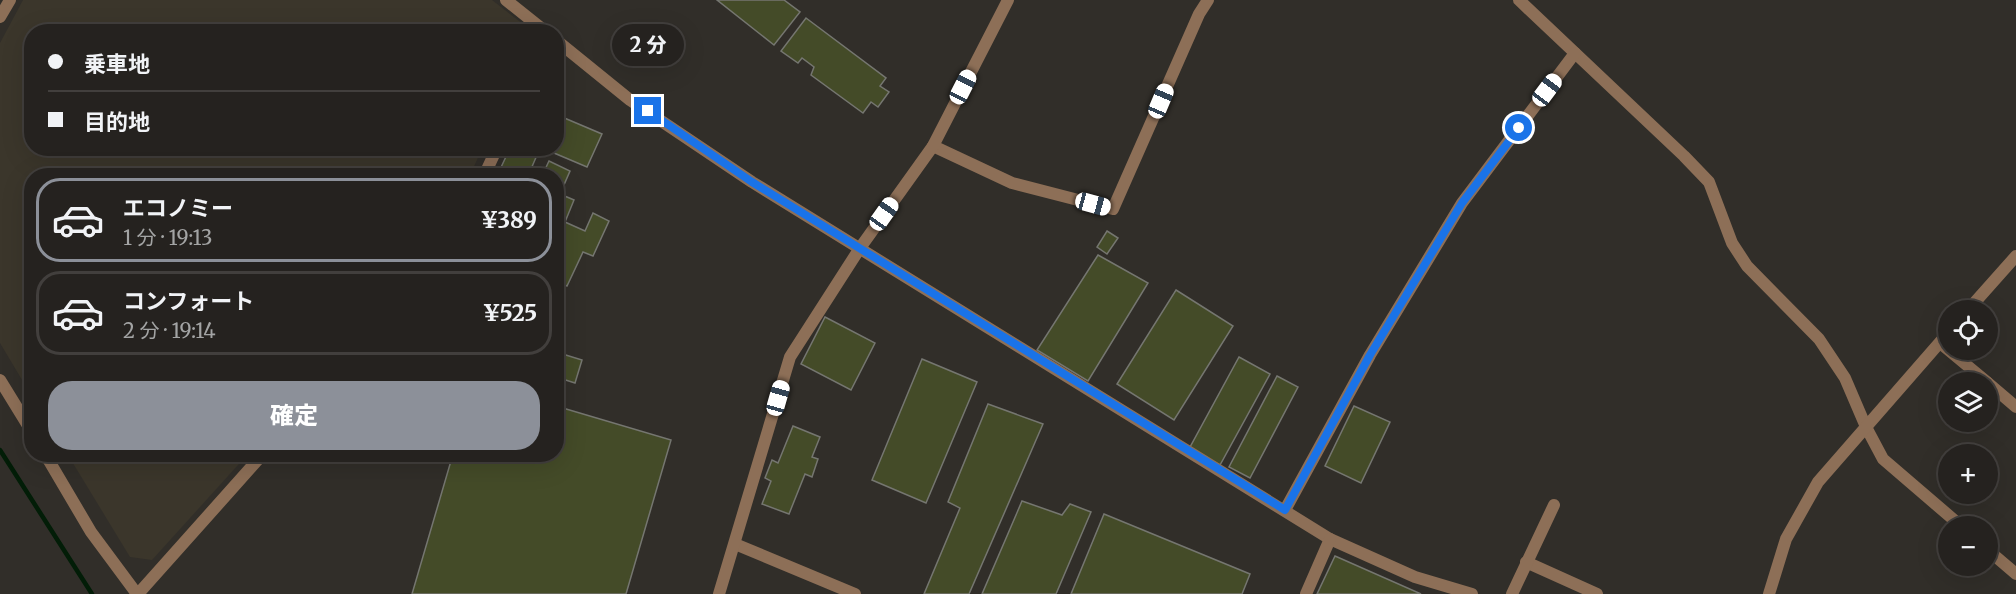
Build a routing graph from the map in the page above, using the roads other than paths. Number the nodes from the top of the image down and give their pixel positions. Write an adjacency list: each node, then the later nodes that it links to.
1 (10, 0): 6 (street)
2 (506, 0): 7 (street)
3 (1008, 0): 10 (street)
4 (1208, 0): 10 (street)
5 (1519, 0): 9 (street)
6 (0, 17)
7 (536, 24)
8 (564, 46): 11 (street)
9 (1575, 53): 21 (street); 25 (street)
10 (933, 146): 11 (street)
11 (860, 248): 25 (street); 28 (street)
12 (2016, 256): 13 (street)
13 (1977, 300)
14 (1938, 345): 21 (street)
15 (1960, 360): 16 (street)
16 (1974, 372)
17 (0, 380): 20 (street)
18 (1998, 392): 19 (street)
19 (2016, 407)
20 (24, 419)
21 (1866, 427): 26 (street); 39 (street)
22 (50, 462): 32 (street)
23 (255, 462): 32 (street)
24 (1554, 505): 30 (street)
25 (1285, 510): 27 (street)
26 (1949, 516)
27 (1330, 539): 35 (street); 36 (street)
28 (735, 544): 33 (street); 34 (street)
29 (1998, 559): 31 (street)
30 (1526, 562): 37 (street); 38 (street)
31 (2016, 574)
32 (138, 594)
33 (719, 594)
34 (855, 594)
35 (1306, 594)
36 (1472, 594)
37 (1512, 594)
38 (1597, 594)
39 (1768, 594)

